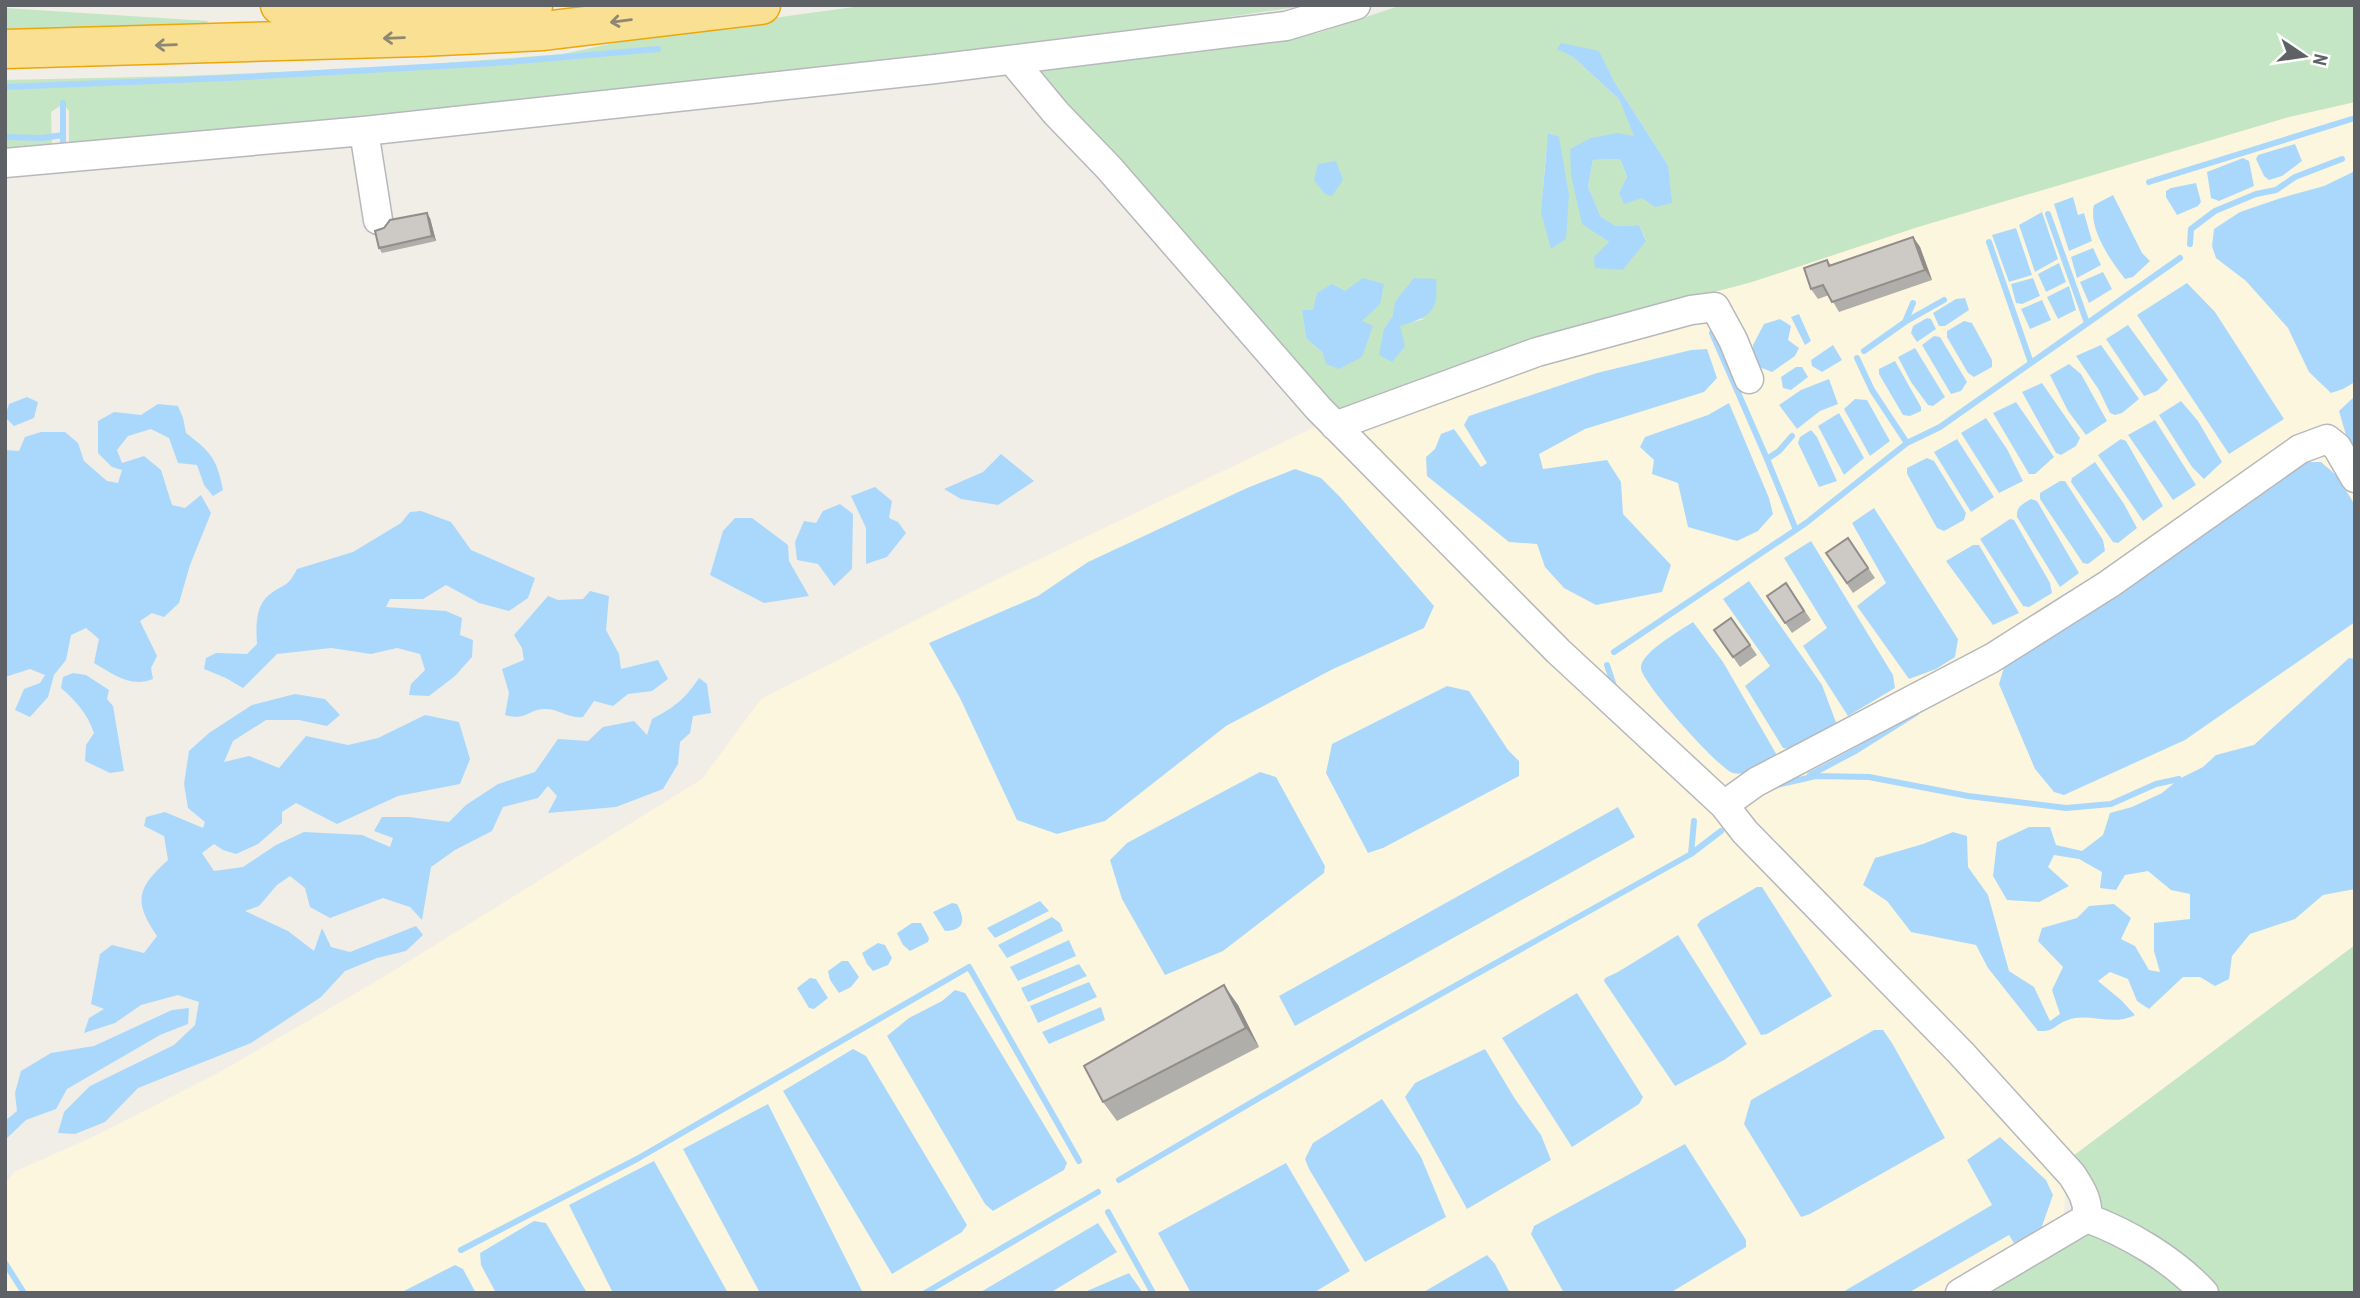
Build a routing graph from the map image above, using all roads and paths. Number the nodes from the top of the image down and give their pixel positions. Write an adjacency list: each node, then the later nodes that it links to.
1 (280, 5): 2 (highway)
2 (558, 5)
3 (761, 5): 5 (highway, one-way to 5)
4 (1356, 5): 6 (street)
5 (5, 49)
6 (1012, 60): 7 (street); 11 (street)
7 (364, 131): 8 (street); 9 (street)
8 (5, 163)
9 (378, 220)
10 (1749, 379): 11 (street)
11 (1335, 426): 13 (street)
12 (2355, 478): 13 (street)
13 (1724, 805): 14 (street)
14 (2087, 1218): 15 (street); 16 (street)
15 (1960, 1293)
16 (2204, 1293)

